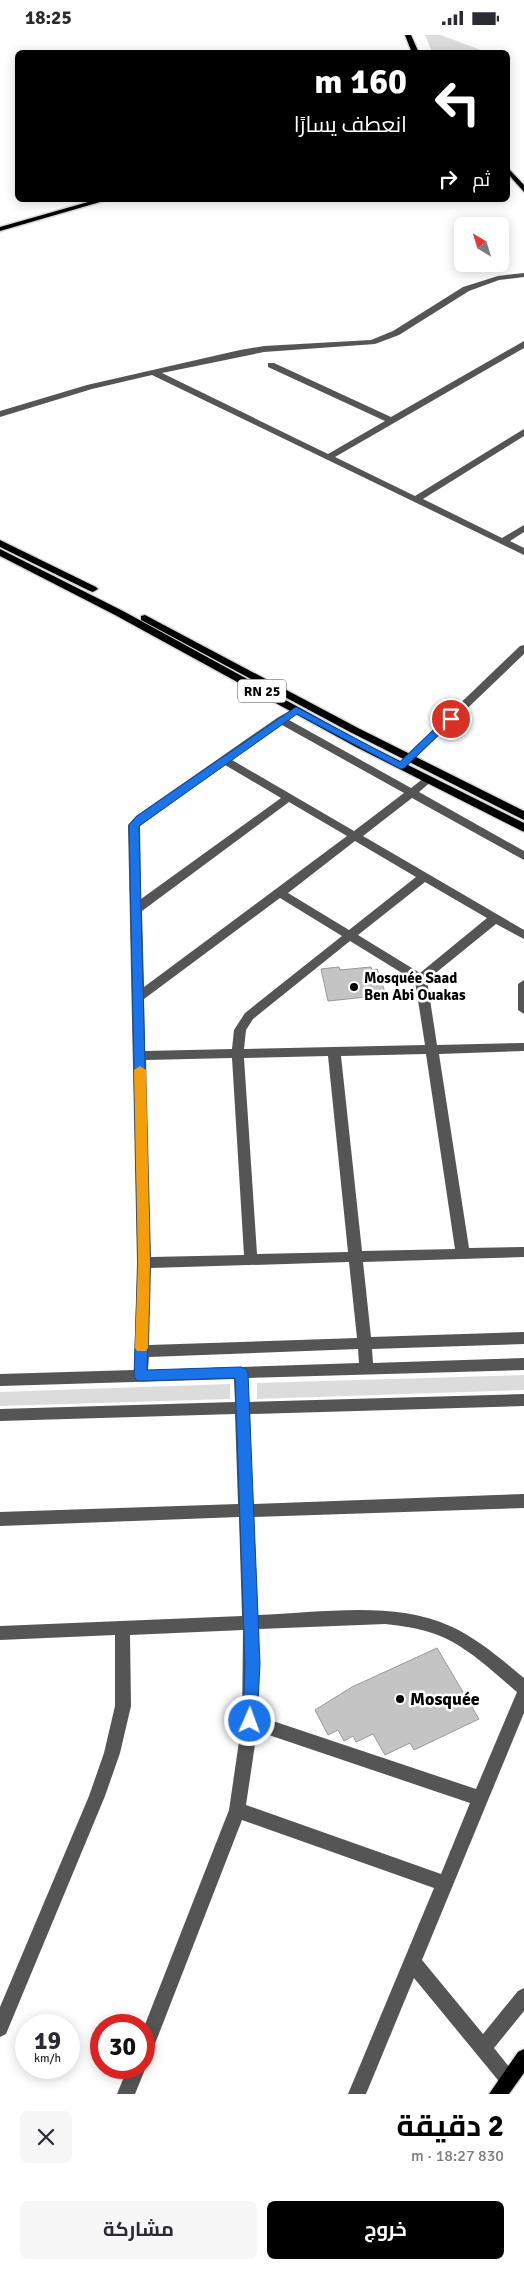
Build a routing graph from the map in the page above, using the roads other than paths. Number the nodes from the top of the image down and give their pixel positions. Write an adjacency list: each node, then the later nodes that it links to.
1 (408, 35): 2 (main road)
2 (415, 50)
3 (510, 173): 4 (main road)
4 (524, 190)
5 (97, 202): 6 (main road)
6 (0, 229)
7 (524, 275): 10 (street)
8 (524, 344): 12 (street)
9 (271, 365): 12 (street)
10 (154, 373): 11 (street); 14 (street)
11 (0, 414)
12 (392, 421): 14 (street)
13 (524, 432): 15 (street)
14 (329, 457): 15 (street)
15 (417, 499): 17 (street)
16 (524, 528): 17 (street)
17 (502, 542): 20 (street)
18 (0, 543): 25 (main road, RN 25)
19 (0, 552): 22 (main road, RN 25)
20 (524, 552)
21 (524, 648): 25 (street)
22 (296, 710): 23 (street); 25 (main road, RN 25)
23 (281, 720): 24 (street); 27 (street)
24 (225, 760): 28 (street); 35 (street)
25 (405, 763): 26 (main road, RN 25); 29 (main road, RN 25)
26 (428, 780): 27 (street); 30 (main road, RN 25)
27 (412, 793): 31 (street); 32 (street)
28 (289, 797): 31 (street); 35 (street)
29 (524, 816)
30 (524, 828)
31 (356, 836): 33 (street); 34 (street)
32 (524, 855)
33 (425, 876): 36 (street); 38 (street)
34 (280, 893): 38 (street); 41 (street)
35 (135, 910): 41 (street)
36 (496, 918): 37 (street); 39 (street)
37 (524, 935)
38 (349, 936): 39 (street); 46 (street)
39 (421, 979): 44 (street)
40 (524, 985): 42 (street)
41 (138, 997): 47 (street)
42 (524, 1010)
43 (524, 1047): 44 (street)
44 (434, 1049): 45 (street); 49 (street)
45 (334, 1051): 46 (street); 50 (street)
46 (238, 1054): 47 (street); 51 (street)
47 (140, 1056): 52 (street)
48 (524, 1252): 49 (street)
49 (463, 1254): 50 (street)
50 (355, 1257): 51 (street); 54 (street)
51 (251, 1260): 52 (street)
52 (144, 1263): 55 (street)
53 (524, 1338): 54 (street)
54 (364, 1344): 55 (street); 57 (street)
55 (141, 1351): 59 (street)
56 (524, 1364): 57 (street)
57 (367, 1369): 58 (street)
58 (241, 1373): 59 (street); 62 (street)
59 (141, 1376): 60 (street)
60 (0, 1380)
61 (524, 1400): 62 (street)
62 (242, 1408): 63 (street); 65 (street)
63 (0, 1415)
64 (524, 1501): 65 (street)
65 (246, 1510): 66 (street); 67 (street)
66 (0, 1519)
67 (251, 1621): 68 (street); 70 (street); 72 (street)
68 (122, 1627): 69 (street); 79 (street)
69 (0, 1633)
70 (524, 1688)
71 (524, 1694): 73 (street)
72 (250, 1721): 73 (street); 74 (street)
73 (481, 1799): 75 (street)
74 (237, 1810): 75 (street); 78 (street)
75 (446, 1883): 76 (street)
76 (413, 1963): 80 (street); 85 (street)
77 (524, 1997): 80 (street)
78 (155, 2021)
79 (0, 2028)
80 (483, 2048): 83 (street)
81 (524, 2058): 83 (main road)
82 (132, 2079): 84 (street)
83 (503, 2087)
84 (126, 2094)
85 (357, 2094)

